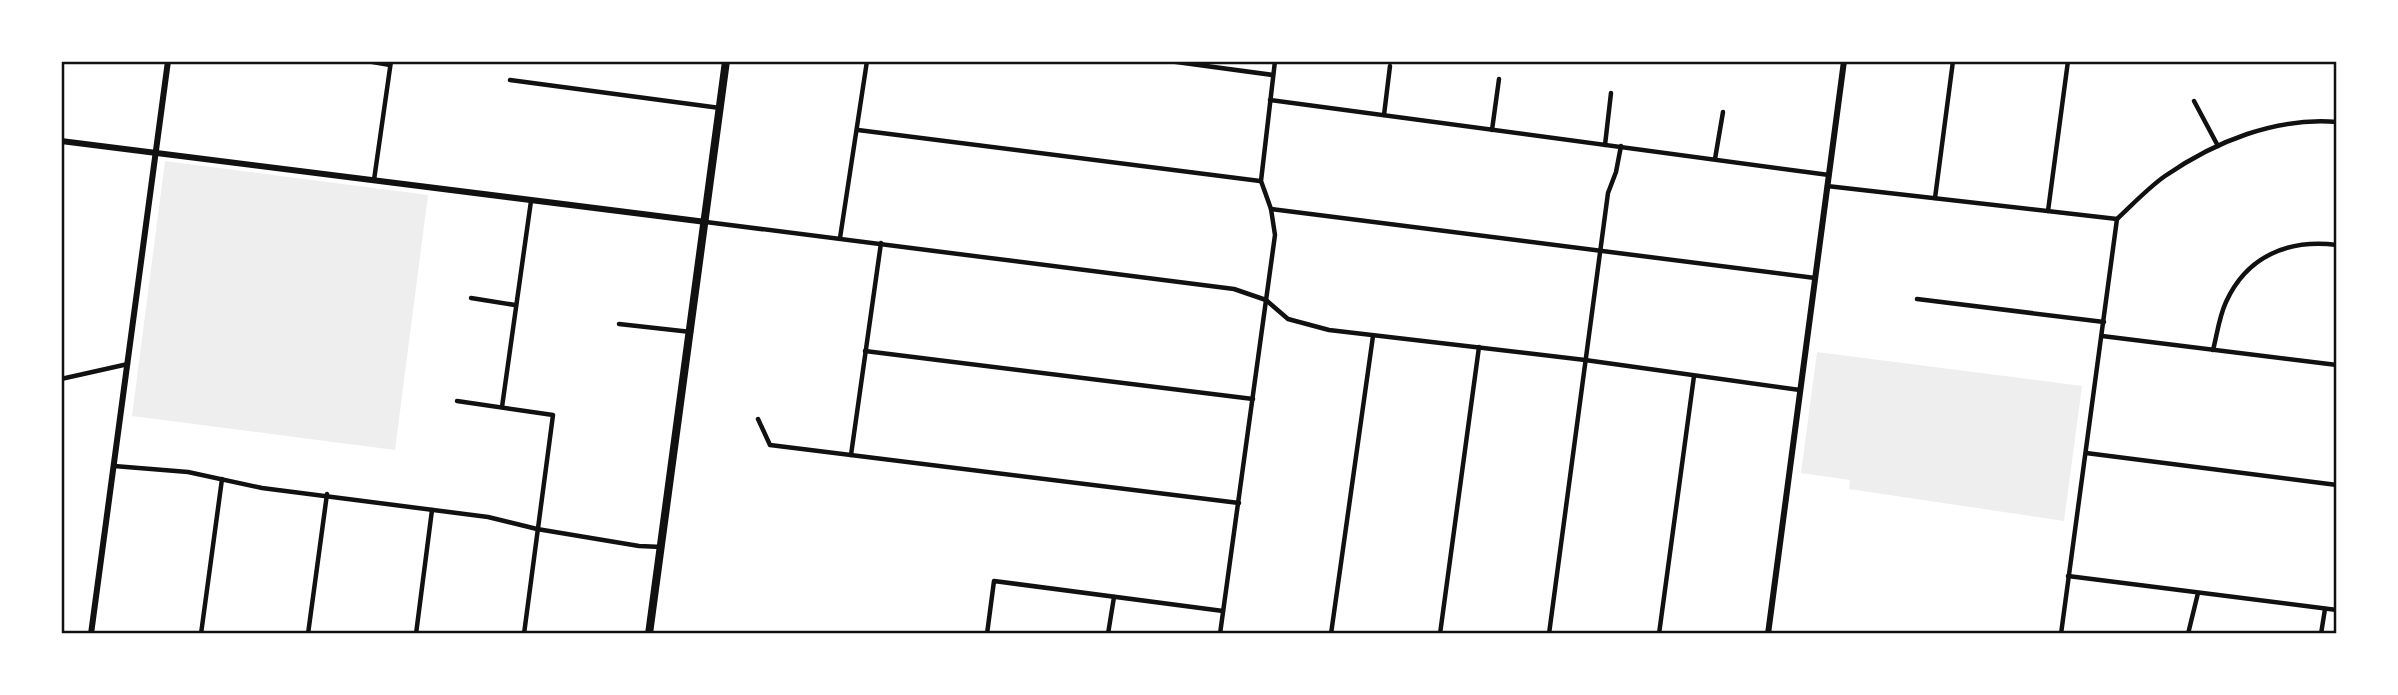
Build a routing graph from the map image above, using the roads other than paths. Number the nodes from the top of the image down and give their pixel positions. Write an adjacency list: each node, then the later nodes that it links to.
1 (168, 61): 28 (street)
2 (368, 61): 10 (street)
3 (726, 61): 18 (main road)
4 (867, 61): 22 (street)
5 (1169, 61): 12 (street)
6 (1275, 61): 12 (street)
7 (1844, 61): 30 (street)
8 (1953, 61): 34 (street)
9 (2068, 61): 37 (street)
10 (390, 63): 31 (street)
11 (1390, 66): 20 (street)
12 (1273, 75): 16 (street)
13 (1499, 79): 23 (street)
14 (510, 80): 18 (street)
15 (1611, 93): 25 (street)
16 (1270, 100): 20 (street); 32 (street)
17 (2194, 101): 27 (street)
18 (720, 108): 39 (main road)
19 (1723, 112): 29 (street)
20 (1384, 115): 23 (street)
21 (2337, 122): 27 (street)
22 (859, 130): 32 (street); 40 (street)
23 (1492, 130): 25 (street)
24 (61, 141): 28 (street)
25 (1605, 145): 26 (street)
26 (1621, 146): 29 (street); 43 (street)
27 (2218, 146): 38 (street)
28 (157, 153): 31 (street); 58 (street)
29 (1715, 159): 30 (street)
30 (1829, 175): 33 (street)
31 (374, 181): 35 (street)
32 (1261, 181): 36 (street)
33 (1827, 186): 34 (street); 44 (street)
34 (1935, 198): 37 (street)
35 (531, 201): 39 (street); 48 (street)
36 (1272, 209): 43 (street); 47 (street)
37 (2048, 211): 38 (street)
38 (2117, 219): 49 (street)
39 (705, 222): 40 (street); 51 (main road)
40 (840, 238): 41 (street)
41 (881, 243): 47 (street); 56 (street)
42 (2337, 245): 55 (street)
43 (1599, 252): 44 (street); 57 (street)
44 (1815, 278): 62 (street)
45 (471, 298): 48 (street)
46 (1917, 299): 49 (street)
47 (1266, 300): 52 (street); 63 (street)
48 (515, 305): 65 (street)
49 (2104, 322): 53 (street)
50 (619, 324): 51 (street)
51 (691, 332): 76 (main road)
52 (1373, 336): 54 (street); 92 (street)
53 (2102, 336): 55 (street); 67 (street)
54 (1479, 347): 57 (street); 93 (street)
55 (2213, 350): 59 (street)
56 (865, 351): 63 (street); 68 (street)
57 (1585, 360): 60 (street); 94 (street)
58 (128, 364): 61 (street); 69 (street)
59 (2337, 365)
60 (1694, 376): 62 (street); 95 (street)
61 (61, 379)
62 (1800, 390): 96 (street)
63 (1253, 399): 73 (street)
64 (457, 401): 65 (street)
65 (502, 407): 75 (street)
66 (758, 419): 68 (street)
67 (2086, 453): 71 (street); 77 (street)
68 (852, 455): 73 (street)
69 (113, 466): 70 (street); 83 (street)
70 (223, 478): 72 (street); 84 (street)
71 (2337, 485)
72 (327, 494): 74 (street); 85 (street)
73 (1239, 503): 82 (street)
74 (432, 510): 75 (street); 86 (street)
75 (537, 529): 76 (street); 87 (street)
76 (662, 547): 88 (main road)
77 (2068, 576): 78 (street); 97 (street)
78 (2198, 593): 80 (street); 98 (street)
79 (1114, 597): 82 (street); 89 (street); 90 (street)
80 (2325, 609): 81 (street); 99 (street)
81 (2337, 610)
82 (1223, 611): 91 (street)
83 (91, 634)
84 (201, 634)
85 (308, 634)
86 (416, 634)
87 (524, 634)
88 (649, 634)
89 (987, 634)
90 (1108, 634)
91 (1220, 634)
92 (1331, 634)
93 (1440, 634)
94 (1549, 634)
95 (1659, 634)
96 (1768, 634)
97 (2061, 634)
98 (2188, 634)
99 (2321, 634)

